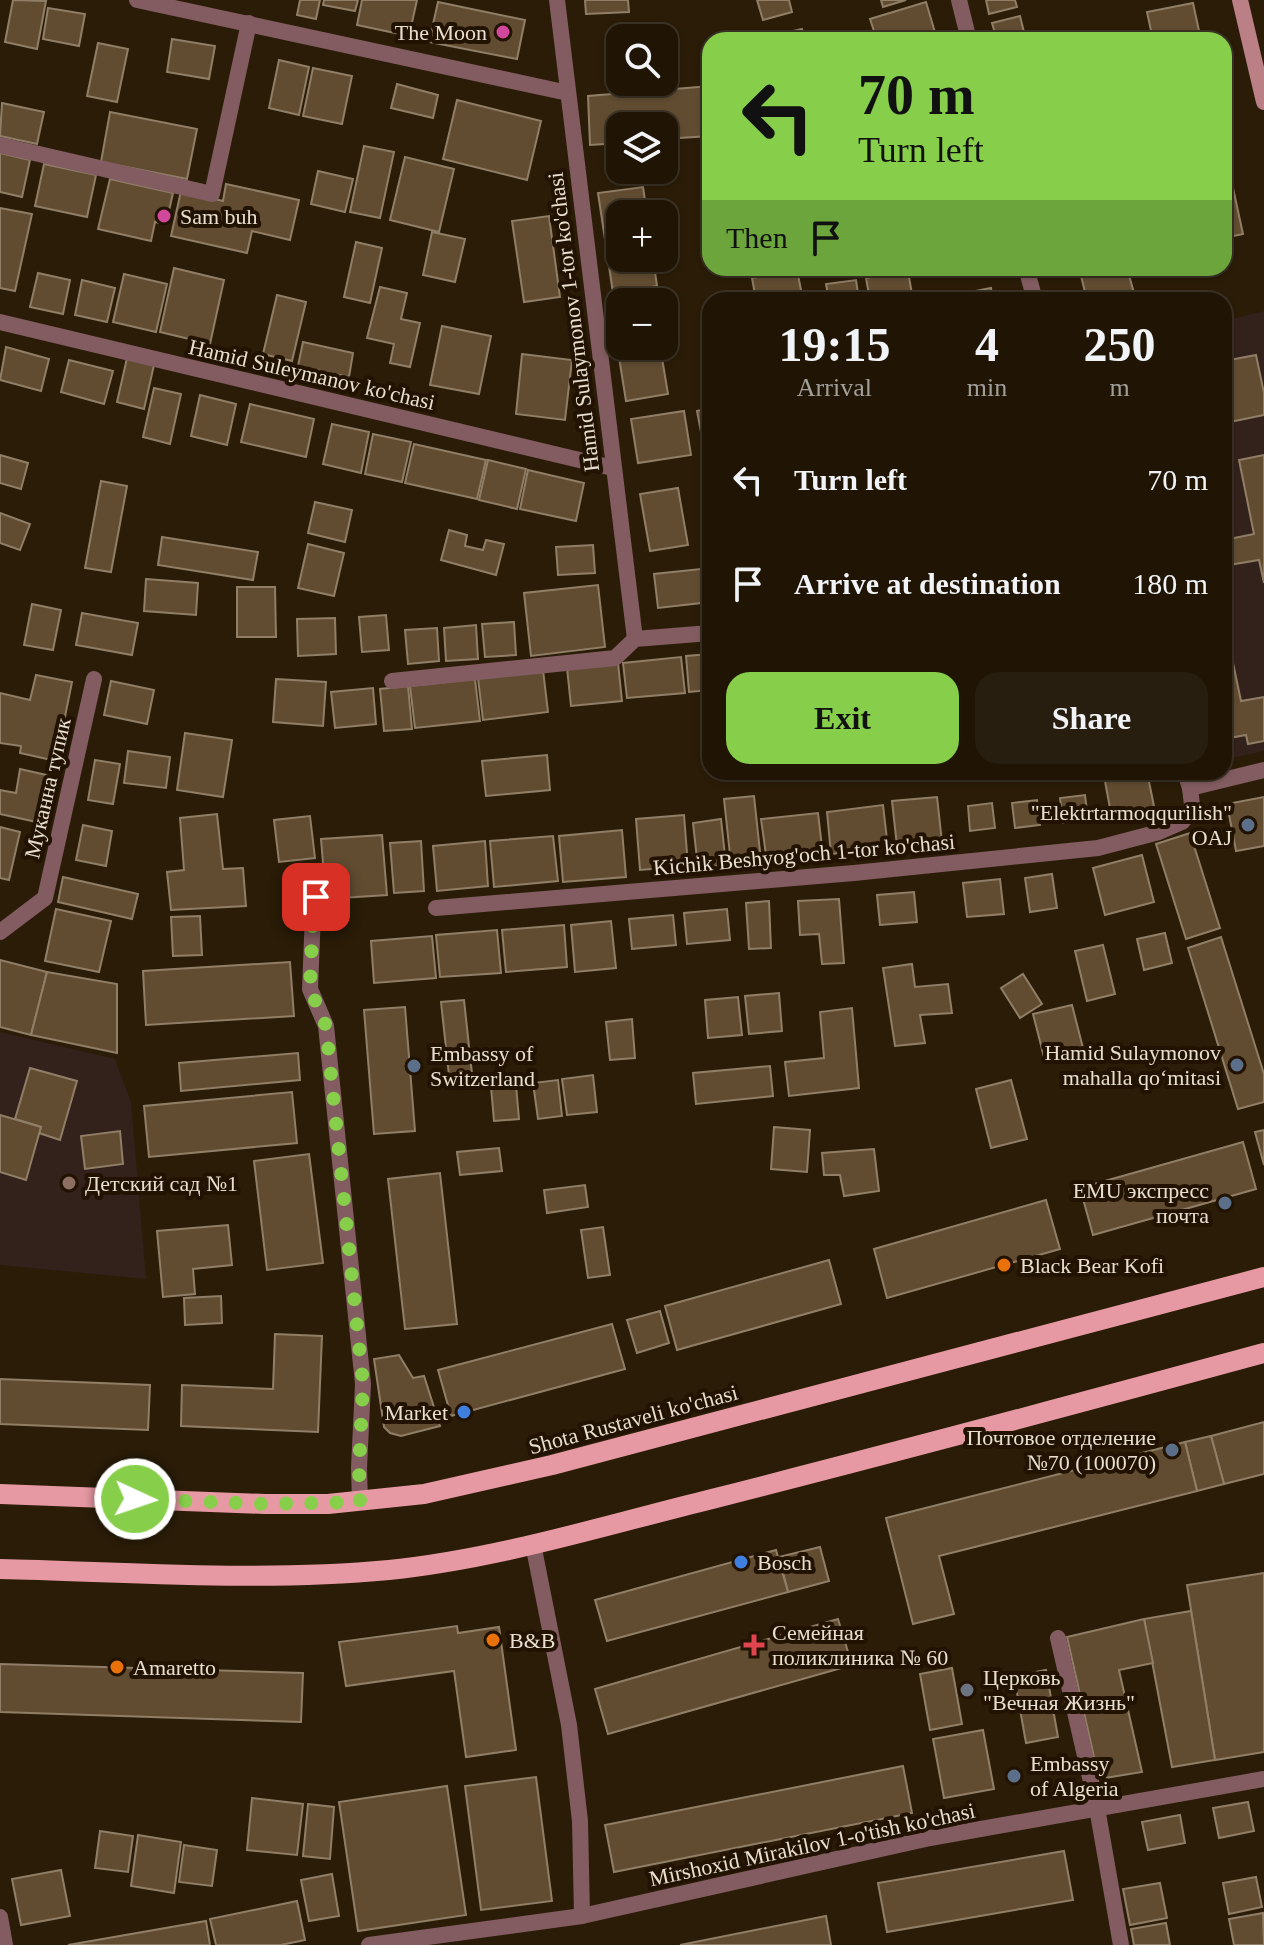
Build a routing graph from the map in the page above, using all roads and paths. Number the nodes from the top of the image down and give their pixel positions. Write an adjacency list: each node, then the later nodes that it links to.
1 (137, 0): 5 (street)
2 (557, 0): 7 (street, Hamid Sulaymonov 1-tor ko'chasi)
3 (959, 0): 6 (street)
4 (1240, 0): 8 (main road)
5 (249, 23): 7 (street); 9 (street)
6 (967, 32)
7 (568, 93): 11 (street, Hamid Sulaymonov 1-tor ko'chasi)
8 (1264, 102)
9 (0, 145)
10 (0, 322): 11 (street, Hamid Suleymanov ko'chasi)
11 (613, 468): 13 (street, Hamid Sulaymonov 1-tor ko'chasi)
12 (702, 634): 13 (street)
13 (635, 639): 15 (street)
14 (94, 679): 21 (street, Муканна тупик)
15 (392, 681)
16 (1264, 770): 17 (street)
17 (1232, 774)
18 (1187, 780): 20 (street, Kichik Beshyog'och 1-tor ko'chasi)
19 (316, 897): 25 (street)
20 (436, 908)
21 (0, 932)
22 (1264, 1277): 25 (main road, Shota Rustaveli ko'chasi)
23 (1264, 1353): 26 (main road)
24 (0, 1494): 25 (main road, Shota Rustaveli ko'chasi)
25 (360, 1502)
26 (533, 1544): 27 (main road); 31 (street)
27 (0, 1569)
28 (1058, 1638): 30 (street)
29 (1264, 1779): 30 (street, Mirshoxid Mirakilov 1-o'tish ko'chasi)
30 (1097, 1808): 31 (street, Mirshoxid Mirakilov 1-o'tish ko'chasi); 35 (street)
31 (582, 1916): 33 (street, Mirshoxid Mirakilov 1-o'tish ko'chasi)
32 (0, 1917): 34 (street)
33 (376, 1944)
34 (5, 1945)
35 (1121, 1945)

